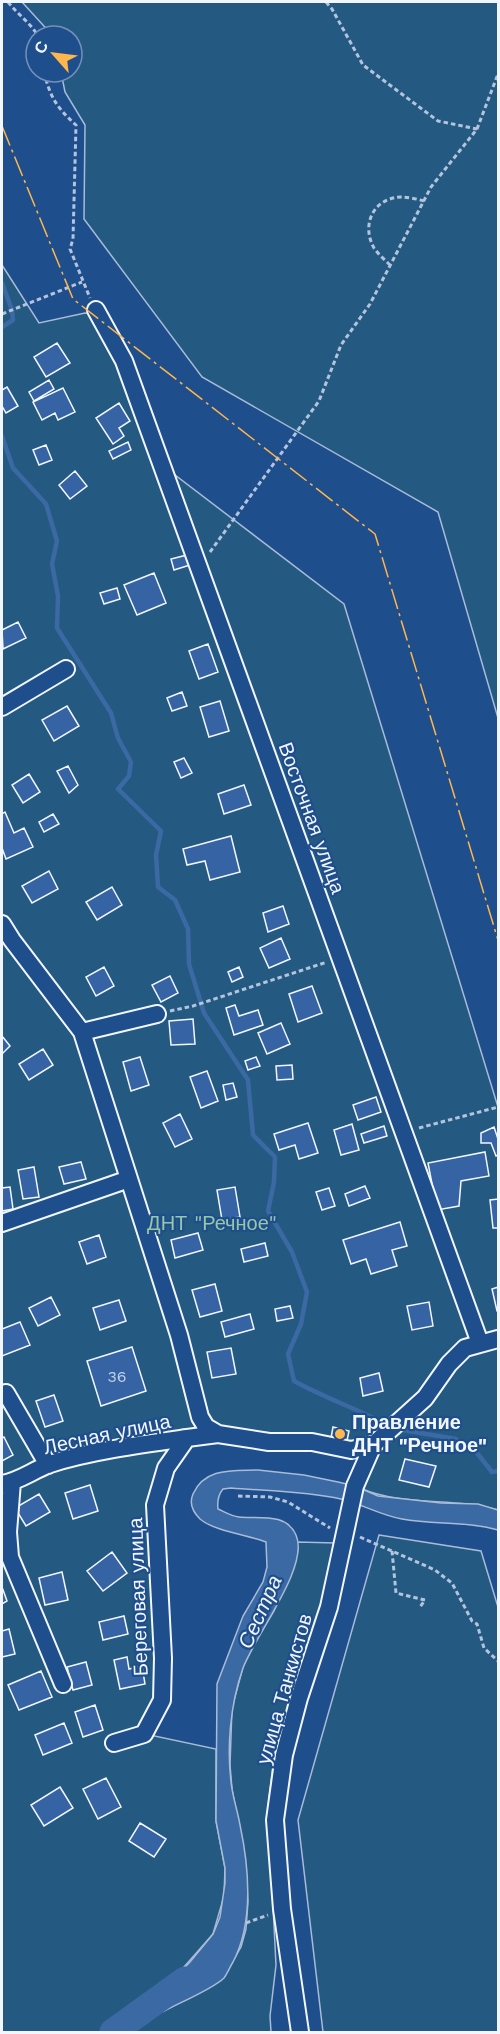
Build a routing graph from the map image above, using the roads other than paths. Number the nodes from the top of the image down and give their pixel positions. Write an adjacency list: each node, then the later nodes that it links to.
1 (96, 310): 11 (street, Восточная улица)
2 (66, 669): 3 (street)
3 (2, 707)
4 (2, 924): 5 (street)
5 (7, 943): 7 (street)
6 (157, 1014): 7 (street)
7 (82, 1032): 8 (street)
8 (129, 1179): 9 (street); 13 (street)
9 (2, 1223)
10 (498, 1339): 11 (street)
11 (480, 1343): 15 (street)
12 (6, 1393): 16 (street)
13 (218, 1434): 14 (street); 15 (street)
14 (187, 1438): 16 (street, Лесная улица); 19 (street, Береговая улица)
15 (373, 1446): 20 (street, улица Танкистов)
16 (48, 1465): 17 (street, Лесная улица)
17 (7, 1483): 18 (street)
18 (63, 1684)
19 (114, 1743)
20 (300, 2032)

